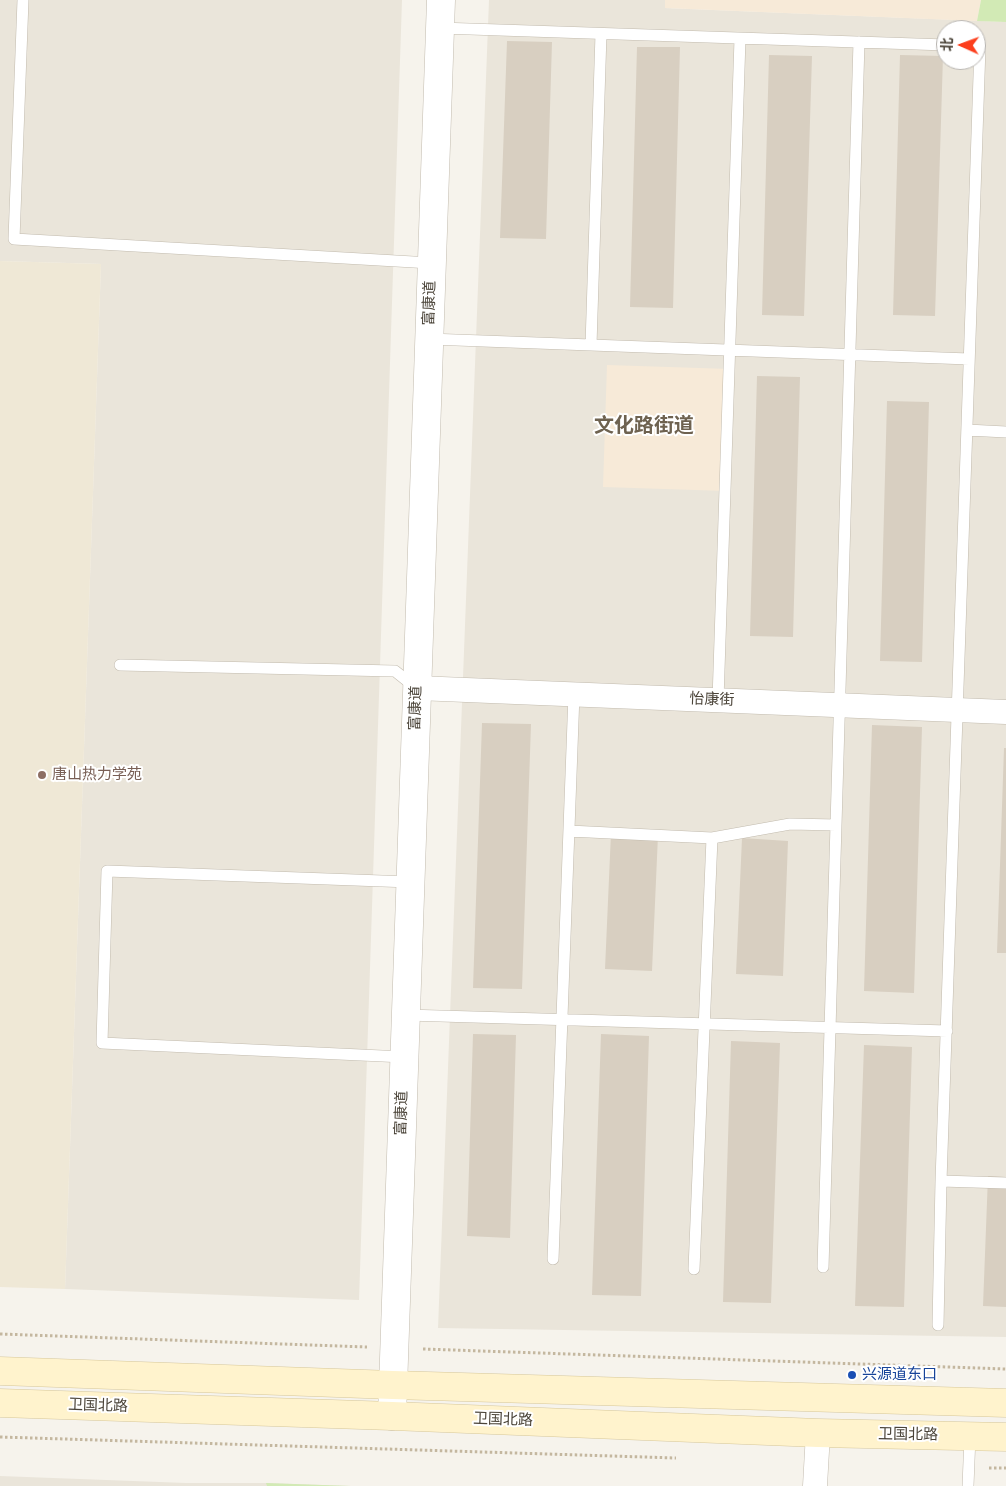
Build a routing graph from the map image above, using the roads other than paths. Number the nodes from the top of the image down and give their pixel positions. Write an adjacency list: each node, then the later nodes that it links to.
1 (23, 0): 9 (lane)
2 (441, 0): 3 (street, 富康道)
3 (440, 28): 4 (lane); 9 (street, 富康道)
4 (601, 34): 5 (lane); 11 (lane)
5 (740, 39): 6 (lane); 12 (lane)
6 (859, 42): 7 (lane); 13 (lane)
7 (936, 45)
8 (979, 70): 14 (lane)
9 (432, 263): 10 (street, 富康道)
10 (429, 339): 11 (lane); 18 (street, 富康道)
11 (590, 345): 12 (lane)
12 (730, 350): 13 (lane); 20 (lane)
13 (850, 355): 14 (lane); 21 (lane)
14 (969, 359): 15 (lane)
15 (967, 430): 16 (lane); 22 (lane)
16 (1006, 432)
17 (120, 665): 18 (lane)
18 (417, 688): 19 (street, 怡康街); 27 (street, 富康道)
19 (574, 694): 20 (street, 怡康街); 25 (lane)
20 (718, 700): 21 (street, 怡康街)
21 (840, 705): 22 (street, 怡康街); 24 (lane)
22 (957, 709): 23 (street, 怡康街); 32 (lane)
23 (1006, 712)
24 (836, 825): 26 (lane); 31 (lane)
25 (569, 831): 26 (lane); 29 (lane)
26 (712, 838): 30 (lane)
27 (410, 882): 28 (street, 富康道); 33 (lane)
28 (406, 1015): 29 (lane); 33 (street, 富康道)
29 (562, 1020): 30 (lane); 36 (lane)
30 (704, 1024): 31 (lane); 38 (lane)
31 (830, 1028): 32 (lane); 37 (lane)
32 (946, 1031): 34 (lane)
33 (404, 1057): 41 (street, 富康道)
34 (941, 1181): 35 (lane); 39 (lane)
35 (1006, 1184)
36 (553, 1259)
37 (823, 1267)
38 (694, 1269)
39 (938, 1325)
40 (0, 1371): 41 (main road, 卫国北路)
41 (393, 1385): 43 (main road, 卫国北路); 44 (street, 富康道)
42 (0, 1403): 44 (main road, 卫国北路)
43 (1006, 1403)
44 (392, 1416): 45 (main road, 卫国北路)
45 (818, 1433): 46 (main road, 卫国北路); 48 (street)
46 (970, 1436): 47 (main road, 卫国北路); 49 (lane)
47 (1006, 1437)
48 (815, 1486)
49 (968, 1486)

